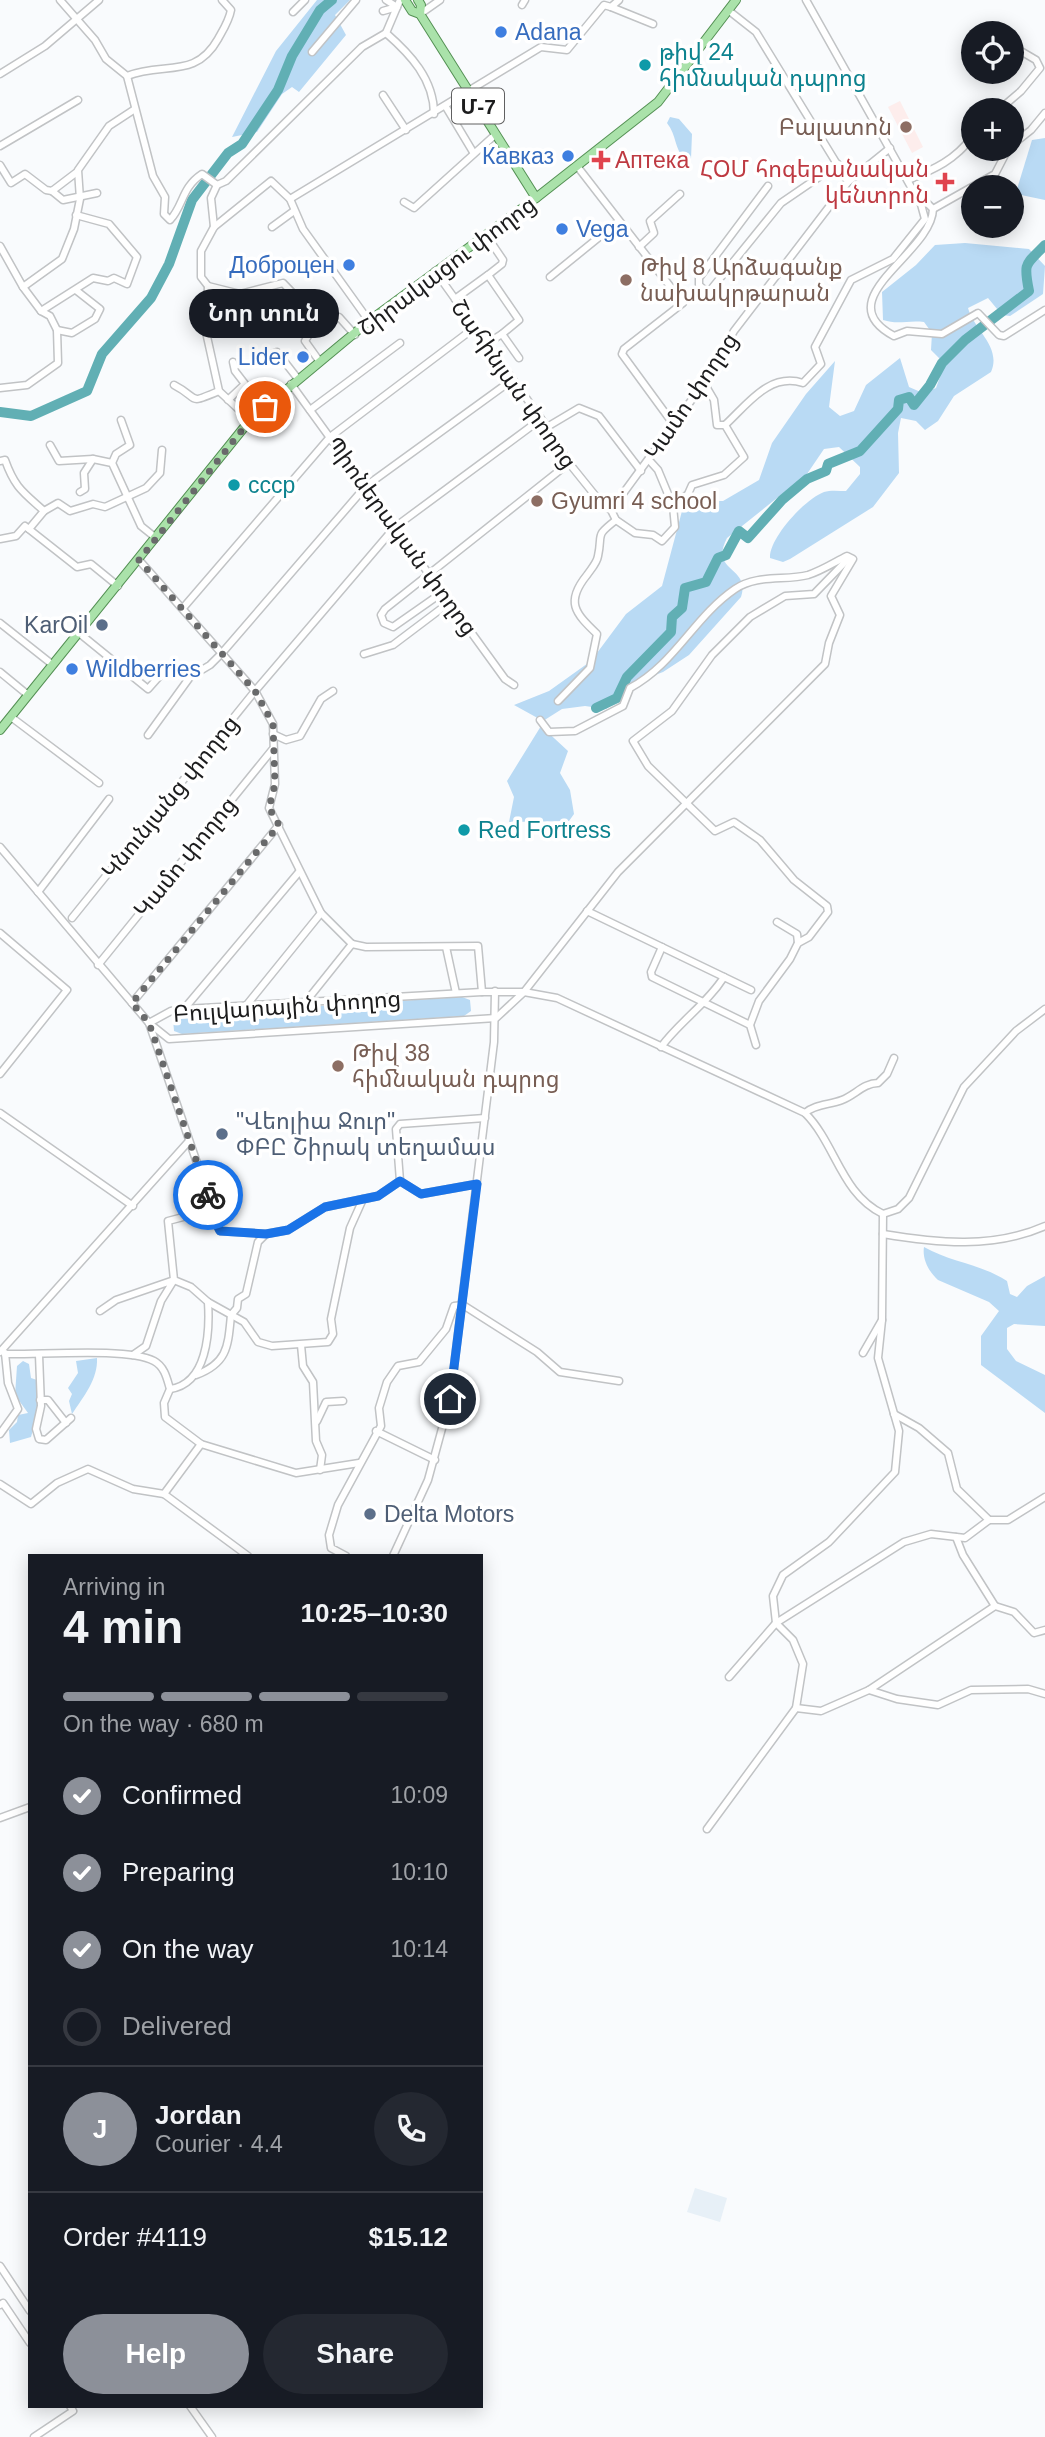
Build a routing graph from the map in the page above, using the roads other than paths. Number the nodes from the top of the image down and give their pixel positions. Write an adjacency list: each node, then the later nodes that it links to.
1 (60, 0): 19 (street)
2 (99, 0): 19 (street)
3 (222, 0): 25 (street)
4 (305, 0): 17 (street)
5 (356, 0): 22 (street)
6 (386, 0): 13 (street)
7 (418, 0): 18 (main road, Մ-7)
8 (440, 0): 18 (street)
9 (597, 0): 14 (street)
10 (619, 0): 14 (street)
11 (736, 0): 15 (main road, Շիրակացու փողոց)
12 (806, 0): 38 (street)
13 (401, 2): 16 (street); 18 (main road, Մ-7); 21 (street)
14 (608, 6): 20 (street); 26 (street)
15 (728, 10): 42 (street); 44 (main road, Շիրակացու փողոց)
16 (383, 11)
17 (293, 12)
18 (420, 14): 26 (main road, Մ-7)
19 (77, 18): 24 (street); 25 (street)
20 (653, 24)
21 (386, 33): 33 (street); 47 (street)
22 (312, 52)
23 (1024, 53): 28 (street)
24 (0, 74)
25 (127, 76): 31 (street)
26 (470, 92): 30 (street); 35 (main road, Մ-7)
27 (383, 95): 34 (street)
28 (1013, 98)
29 (78, 100): 37 (street)
30 (446, 107): 33 (street); 40 (street)
31 (135, 109): 45 (street); 47 (street)
32 (1045, 113): 36 (street)
33 (434, 114): 34 (street)
34 (405, 130): 56 (street)
35 (496, 134): 40 (street); 54 (main road, Մ-7)
36 (1024, 136)
37 (0, 146)
38 (890, 148): 46 (street); 48 (street, Կամո փողոց)
39 (961, 148): 46 (street)
40 (473, 152): 57 (street)
41 (1002, 161): 58 (street)
42 (838, 164): 48 (street); 75 (street)
43 (0, 166): 50 (street)
44 (577, 166): 54 (main road, Շիրակացու փողոց); 61 (street)
45 (78, 170): 50 (street); 55 (street)
46 (908, 180): 53 (street)
47 (212, 182): 62 (street)
48 (848, 182): 96 (street, Կամո փողոց)
49 (768, 186): 70 (street)
50 (52, 191): 55 (street)
51 (97, 193): 55 (street)
52 (680, 194): 66 (street)
53 (918, 195): 58 (street); 106 (street)
54 (537, 198): 64 (main road, Շիրակացու փողոց)
55 (80, 199): 60 (street)
56 (290, 199): 59 (street); 62 (street)
57 (404, 202)
58 (933, 209): 79 (street)
59 (293, 211): 63 (street); 81 (street)
60 (76, 215): 72 (street); 73 (street)
61 (619, 221): 66 (street); 69 (street)
62 (214, 227): 71 (street)
63 (272, 228)
64 (486, 235): 67 (main road, Շիրակացու փողոց); 68 (street)
65 (0, 247): 72 (street)
66 (639, 247): 78 (street)
67 (435, 271): 77 (street, Շահինյան փողոց); 81 (main road, Շիրակացու փողոց)
68 (488, 275): 77 (street); 86 (street)
69 (550, 277)
70 (699, 285): 75 (street); 76 (street)
71 (208, 286): 74 (street); 99 (street)
72 (23, 287): 80 (street)
73 (77, 290): 80 (street); 85 (street)
74 (289, 292): 82 (street); 83 (street)
75 (708, 293): 76 (street)
76 (692, 298): 78 (street)
77 (455, 299): 84 (street, Շահինյան փողոց)
78 (683, 303): 105 (street)
79 (1045, 310)
80 (41, 311): 85 (street)
81 (369, 321): 87 (main road, Շիրակացու փողոց)
82 (231, 326)
83 (314, 326): 87 (street); 93 (street)
84 (474, 328): 89 (street, Շահինյան փողոց); 108 (street)
85 (57, 330): 98 (street)
86 (502, 334): 89 (street); 90 (street)
87 (355, 335): 93 (main road, Շիրակացու փողոց)
88 (400, 343): 101 (street)
89 (486, 344): 94 (street, Շահինյան փողոց)
90 (519, 358)
91 (233, 362): 100 (street)
92 (255, 362): 95 (street, Պիոներական փողոց)
93 (320, 362): 95 (main road, Շիրակացու փողոց)
94 (512, 380): 102 (street, Շահինյան փողոց); 117 (street)
95 (295, 381): 101 (street, Պիոներական փողոց); 104 (main road, Շիրակացու փողոց)
96 (704, 383): 105 (street, Կամո փողոց); 106 (street)
97 (174, 385): 99 (street)
98 (0, 388)
99 (219, 391): 100 (street)
100 (228, 400): 104 (street)
101 (310, 410): 108 (street, Պիոներական փողոց)
102 (541, 419): 107 (street, Շահինյան փողոց); 124 (street, Կնունյանց փողոց)
103 (121, 420): 114 (street)
104 (250, 420): 126 (main road, Շիրակացու փողոց)
105 (674, 425): 112 (street, Կամո փողոց)
106 (725, 425): 120 (street)
107 (547, 427): 115 (street, Շահինյան փողոց); 116 (street)
108 (330, 437): 117 (street, Պիոներական փողոց); 134 (street)
109 (50, 445): 111 (street)
110 (162, 450): 119 (street)
111 (93, 459): 114 (street); 118 (street)
112 (649, 460): 116 (street, Կամո փողոց); 120 (street)
113 (0, 461): 121 (street)
114 (112, 463): 119 (street)
115 (569, 463): 122 (street, Շահինյան փողոց); 130 (street)
116 (641, 471): 122 (street, Կամո փողոց)
117 (366, 486): 124 (street, Պիոներական փողոց); 137 (street)
118 (80, 492)
119 (127, 496): 121 (street); 126 (street)
120 (673, 506): 123 (street)
121 (44, 510): 125 (street)
122 (611, 510): 123 (street, Շահինյան փողոց)
123 (616, 520): 146 (street)
124 (395, 527): 130 (street, Պիոներական փողոց); 143 (street, Կնունյանց փողոց)
125 (29, 528): 127 (street); 131 (street)
126 (156, 538): 129 (main road, Շիրակացու փողոց)
127 (0, 539)
128 (850, 557): 148 (street); 155 (street); 155 (street)
129 (139, 560): 131 (main road, Շիրակացու փողոց); 134 (street)
130 (431, 575): 132 (street, Պիոներական փողոց); 132 (street)
131 (118, 586): 136 (main road, Շիրակացու փողոց)
132 (443, 592): 133 (street, Պիոներական փողոց)
133 (450, 602): 138 (street); 142 (street, Պիոներական փողոց)
134 (183, 608): 137 (street)
135 (0, 623): 139 (street)
136 (79, 633): 139 (main road, Շիրակացու փողոց); 140 (street)
137 (222, 653): 143 (street); 151 (street)
138 (364, 654)
139 (53, 664): 145 (main road, Շիրակացու փողոց)
140 (164, 671)
141 (0, 673): 145 (street)
142 (514, 685)
143 (255, 691): 150 (street); 162 (street, Կնունյանց փողոց)
144 (333, 691): 150 (street)
145 (28, 695): 147 (main road, Շիրակացու փողոց)
146 (558, 701)
147 (11, 717): 149 (main road, Շիրակացու փողոց); 153 (street)
148 (540, 720)
149 (0, 730)
150 (273, 734): 152 (street)
151 (148, 735)
152 (272, 750): 156 (street); 169 (street, Կամո փողոց)
153 (99, 783)
154 (109, 799): 159 (street)
155 (684, 803): 160 (street); 165 (street)
156 (279, 825): 158 (street); 177 (street)
157 (0, 846): 159 (street)
158 (299, 872): 161 (street); 180 (street)
159 (38, 892): 169 (street)
160 (587, 911): 168 (street); 174 (street)
161 (321, 913): 166 (street); 179 (street)
162 (72, 918)
163 (777, 922): 165 (street)
164 (0, 933): 188 (street)
165 (798, 943): 184 (street)
166 (352, 944): 167 (street); 178 (street)
167 (446, 947): 173 (street); 175 (street)
168 (663, 947): 170 (street); 176 (street)
169 (98, 965): 177 (street)
170 (724, 977): 171 (street); 176 (street)
171 (751, 990)
172 (495, 991): 173 (street, Բուլվարային փողոց); 174 (street, Բուլվարային փողոց); 182 (street)
173 (482, 992): 175 (street, Բուլվարային փողոց)
174 (524, 992): 182 (street); 186 (street, Բուլվարային փողոց)
175 (456, 993): 178 (street, Բուլվարային փողոց)
176 (706, 1002): 184 (street); 186 (street)
177 (132, 1003): 183 (street)
178 (304, 1004): 179 (street, Բուլվարային փողոց)
179 (244, 1007): 180 (street, Բուլվարային փողոց)
180 (184, 1009): 183 (street, Բուլվարային փողոց)
181 (1045, 1009): 198 (street)
182 (496, 1018): 183 (street, Բուլվարային փողոց); 191 (street)
183 (149, 1023): 192 (street)
184 (750, 1025): 185 (street)
185 (756, 1045)
186 (661, 1047): 190 (street, Բուլվարային փողոց)
187 (894, 1058): 190 (street)
188 (0, 1074)
189 (0, 1113): 196 (street)
190 (805, 1113): 198 (street, Բուլվարային փողոց)
191 (485, 1118): 193 (street); 194 (street)
192 (189, 1142): 196 (street); 197 (street)
193 (400, 1181): 194 (street); 195 (street)
194 (477, 1184): 204 (street)
195 (363, 1199): 200 (street); 208 (street)
196 (133, 1206): 210 (street)
197 (209, 1210): 200 (street); 202 (street)
198 (883, 1214): 201 (street)
199 (1045, 1226): 201 (street)
200 (266, 1234): 206 (street)
201 (883, 1234): 207 (street)
202 (174, 1280): 203 (street); 205 (street); 213 (street)
203 (208, 1302): 206 (street); 215 (street)
204 (463, 1305): 216 (street); 224 (street); 227 (street)
205 (100, 1311)
206 (230, 1315): 209 (street); 215 (street)
207 (882, 1320): 211 (street); 222 (street)
208 (301, 1345): 209 (street); 214 (street)
209 (281, 1347): 214 (street)
210 (3, 1351): 212 (street); 225 (street)
211 (863, 1353)
212 (39, 1355): 213 (street); 219 (street)
213 (131, 1355): 217 (street)
214 (303, 1366): 218 (street)
215 (196, 1375): 217 (street)
216 (620, 1381)
217 (170, 1389): 226 (street)
218 (314, 1389): 220 (street); 223 (street)
219 (40, 1400): 219 (street)
220 (330, 1401): 221 (street); 223 (street)
221 (343, 1401)
222 (894, 1414): 233 (street); 239 (street)
223 (317, 1421): 229 (street)
224 (376, 1430): 227 (street); 228 (street)
225 (0, 1434)
226 (201, 1444): 229 (street); 231 (street)
227 (435, 1460): 237 (street)
228 (359, 1462): 229 (street); 236 (street)
229 (320, 1470)
230 (0, 1485): 231 (street)
231 (164, 1494): 235 (street)
232 (1045, 1497): 233 (street)
233 (989, 1520): 234 (street)
234 (956, 1537): 238 (street); 239 (street)
235 (245, 1554)
236 (340, 1554)
237 (394, 1554)
238 (995, 1606): 240 (street); 242 (street)
239 (776, 1623): 241 (street); 244 (street)
240 (1045, 1630)
241 (729, 1677)
242 (869, 1690): 243 (street); 244 (street)
243 (1045, 1694)
244 (796, 1708): 247 (street)
245 (28, 1808): 246 (street)
246 (0, 1818)
247 (707, 1829)
248 (0, 2266): 250 (street)
249 (2, 2304): 251 (street)
250 (28, 2307): 251 (street)
251 (9, 2312): 252 (street)
252 (21, 2330): 253 (street); 254 (street)
253 (28, 2331)
254 (28, 2340)
255 (191, 2408): 258 (street)
256 (71, 2409): 257 (street)
257 (34, 2437)
258 (212, 2437)

